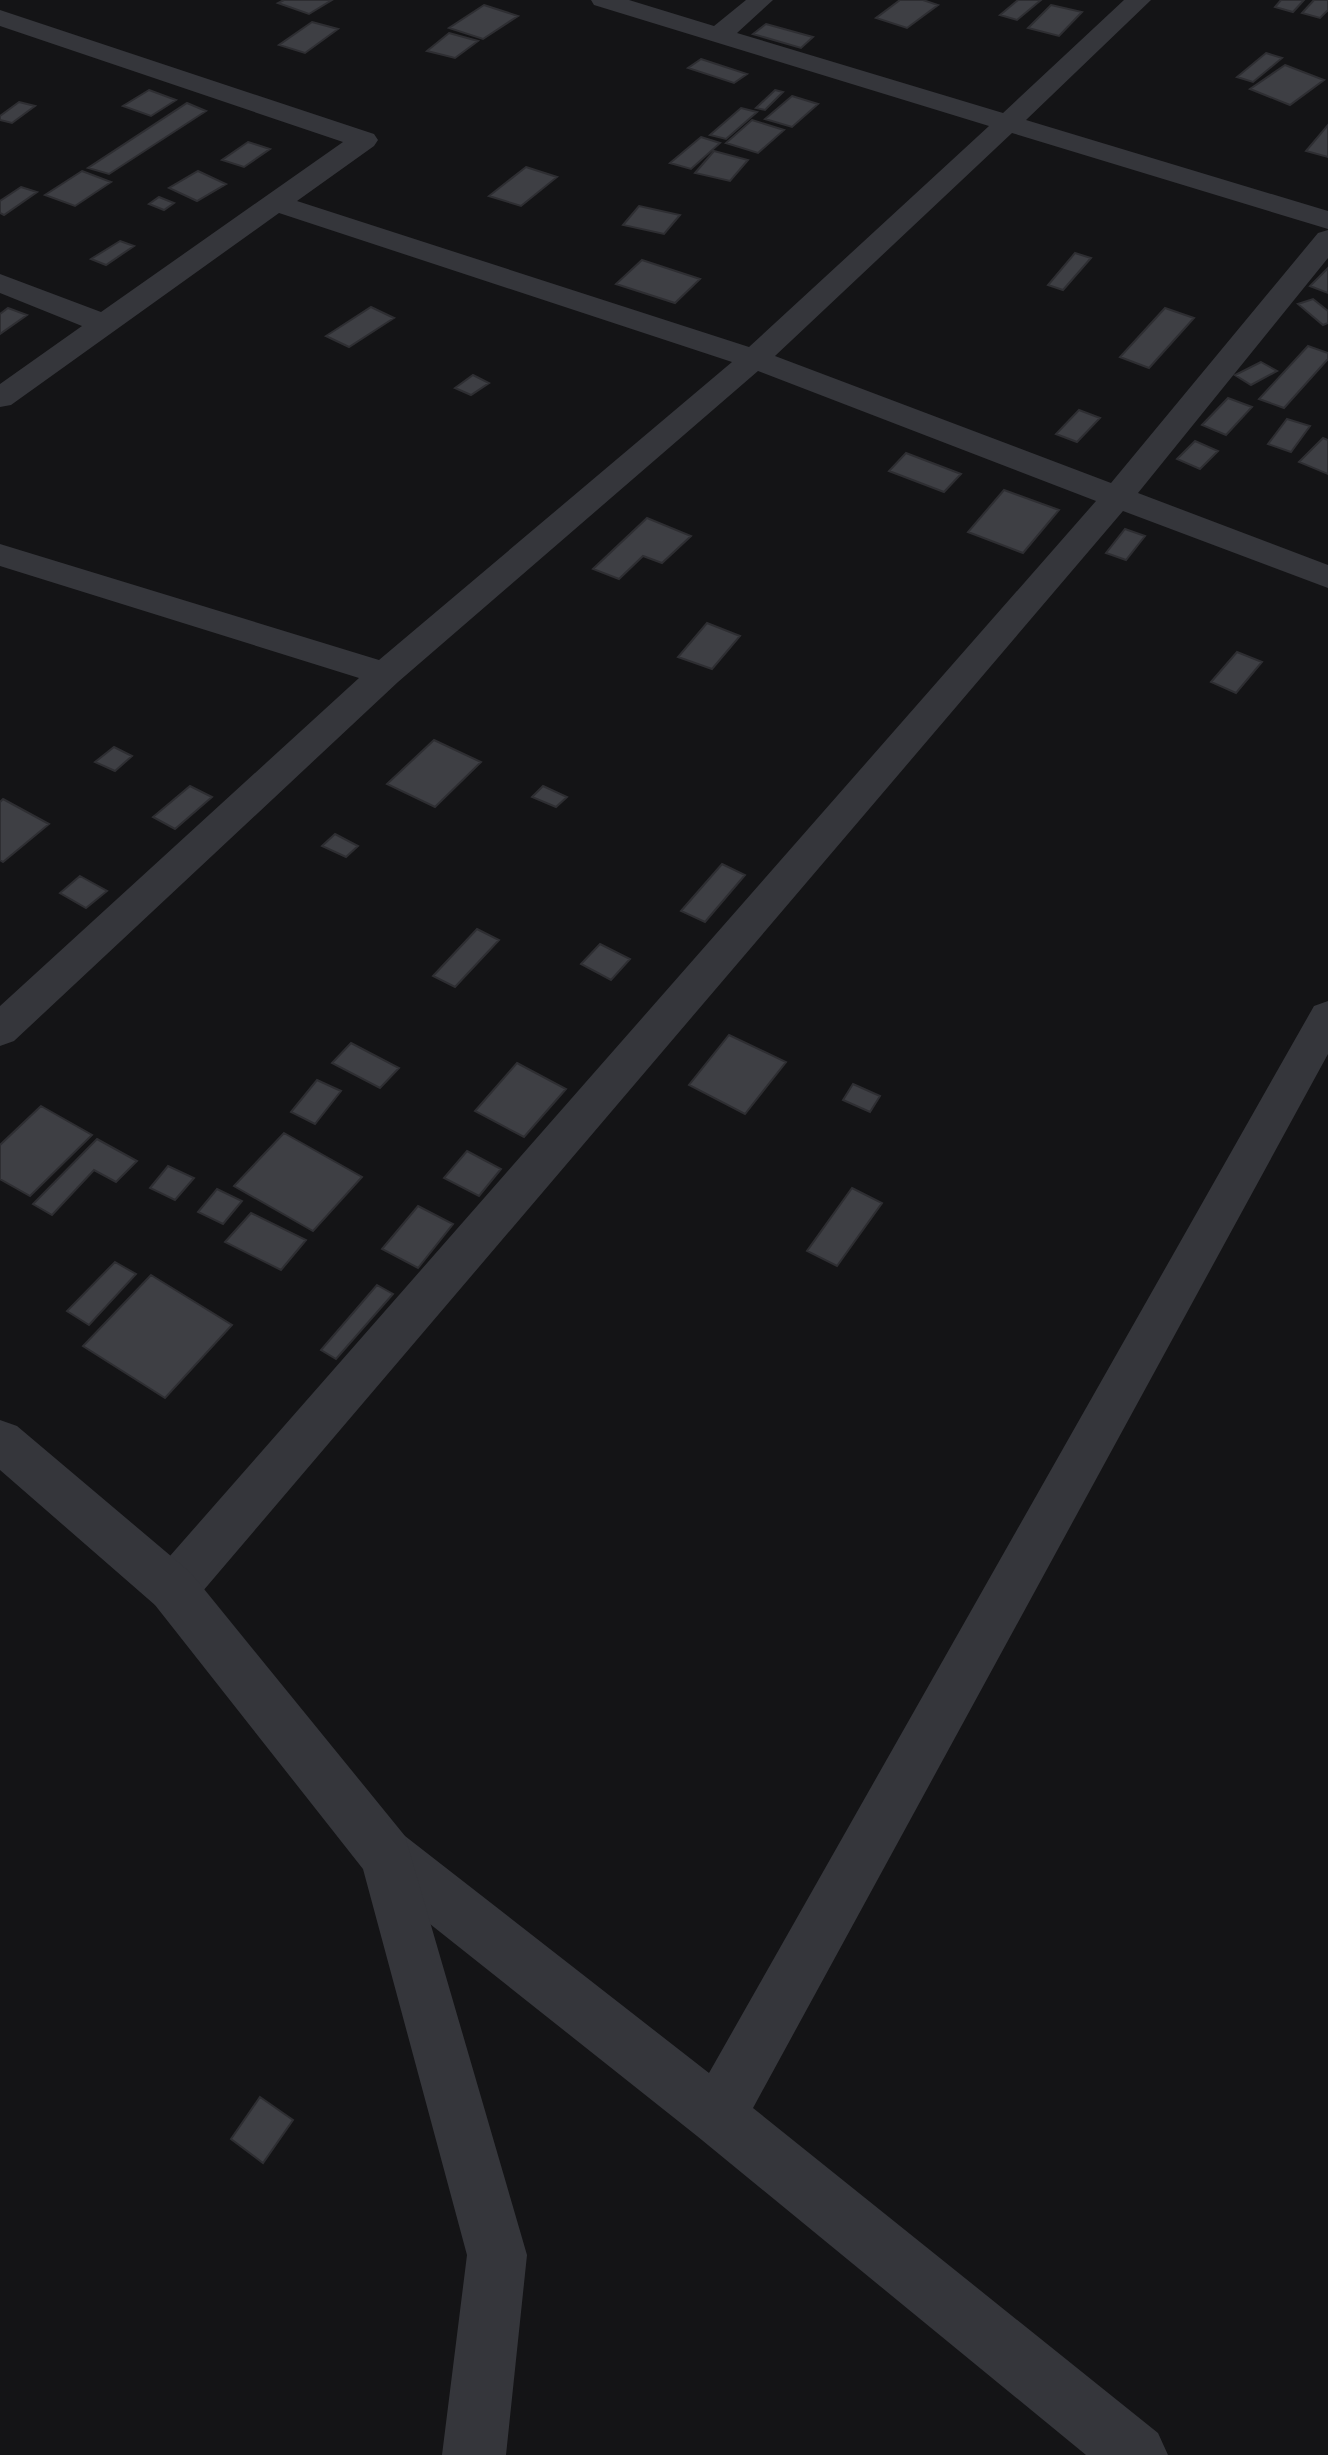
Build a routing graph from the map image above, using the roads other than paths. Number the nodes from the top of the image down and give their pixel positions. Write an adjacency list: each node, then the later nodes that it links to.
1 (603, 0): 5 (street)
2 (761, 0): 5 (street)
3 (1139, 0): 6 (street)
4 (0, 18): 7 (street)
5 (720, 34): 6 (street)
6 (1005, 125): 8 (street); 12 (street)
7 (276, 203): 11 (street); 12 (street)
8 (1328, 220)
9 (1328, 239): 14 (street)
10 (0, 283): 11 (street)
11 (104, 324): 13 (street)
12 (754, 359): 14 (street); 17 (street)
13 (0, 398)
14 (1117, 497): 16 (street); 21 (street)
15 (0, 555): 17 (street)
16 (1328, 577)
17 (385, 674): 19 (street)
18 (1328, 1017): 23 (street)
19 (0, 1030)
20 (0, 1441): 21 (street)
21 (173, 1589): 22 (street)
22 (386, 1855): 23 (street); 24 (street)
23 (717, 2116): 25 (street)
24 (474, 2455)
25 (1136, 2455)

